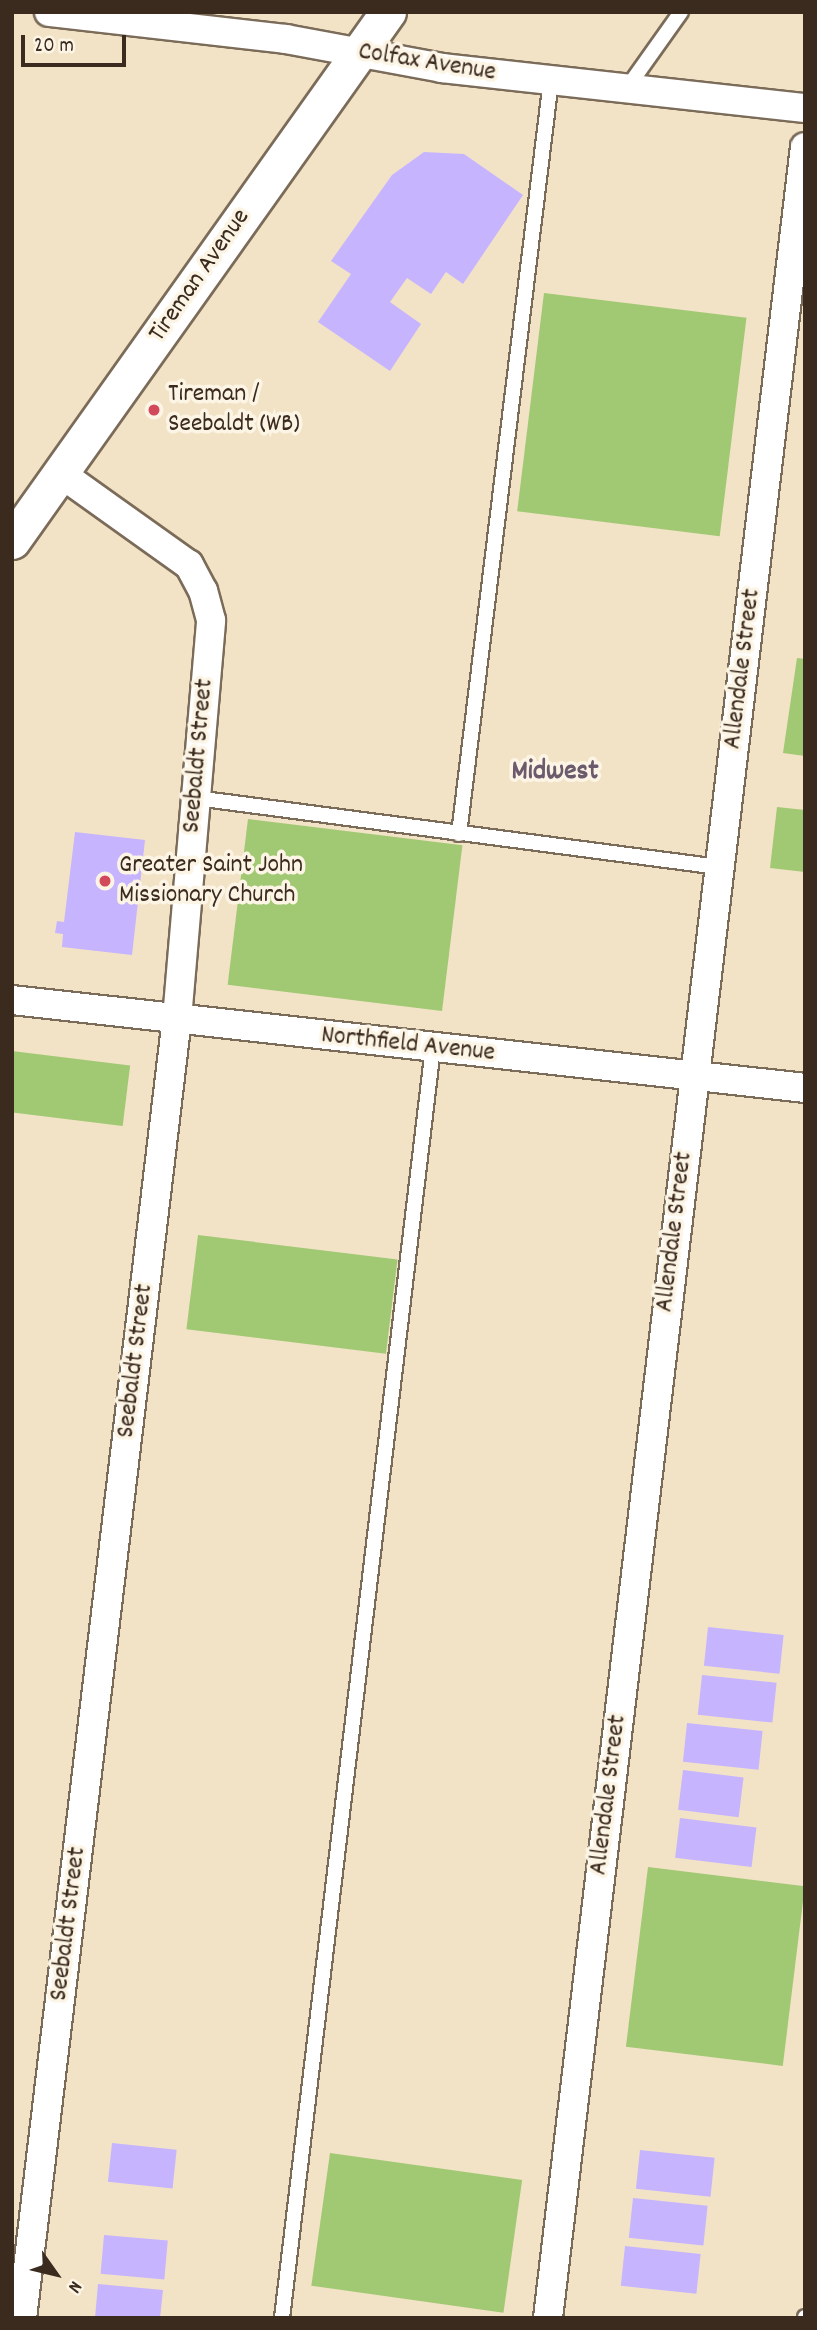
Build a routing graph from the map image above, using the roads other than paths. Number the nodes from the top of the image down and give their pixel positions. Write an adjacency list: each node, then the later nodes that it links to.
1 (49, 12): 4 (street, Colfax Avenue)
2 (388, 12): 5 (street, Tireman Avenue)
3 (681, 12): 7 (lane)
4 (165, 18): 5 (street, Colfax Avenue)
5 (359, 53): 6 (street, Colfax Avenue); 10 (street, Tireman Avenue)
6 (551, 80): 7 (street, Colfax Avenue); 14 (lane)
7 (626, 88): 8 (street, Colfax Avenue)
8 (805, 108)
9 (805, 147): 15 (street, Allendale Street)
10 (60, 473): 11 (street, Tireman Avenue); 13 (street, Seebaldt Street)
11 (25, 504): 12 (street, Tireman Avenue)
12 (12, 541)
13 (196, 798): 14 (lane); 17 (street, Seebaldt Street)
14 (459, 834): 15 (lane)
15 (719, 867): 19 (street, Allendale Street)
16 (12, 1000): 17 (street, Northfield Avenue)
17 (177, 1019): 18 (street, Northfield Avenue); 21 (street, Seebaldt Street)
18 (433, 1047): 19 (street, Northfield Avenue); 22 (lane)
19 (694, 1076): 20 (street, Northfield Avenue); 23 (street, Allendale Street)
20 (805, 1088)
21 (22, 2318)
22 (282, 2318)
23 (548, 2318)

